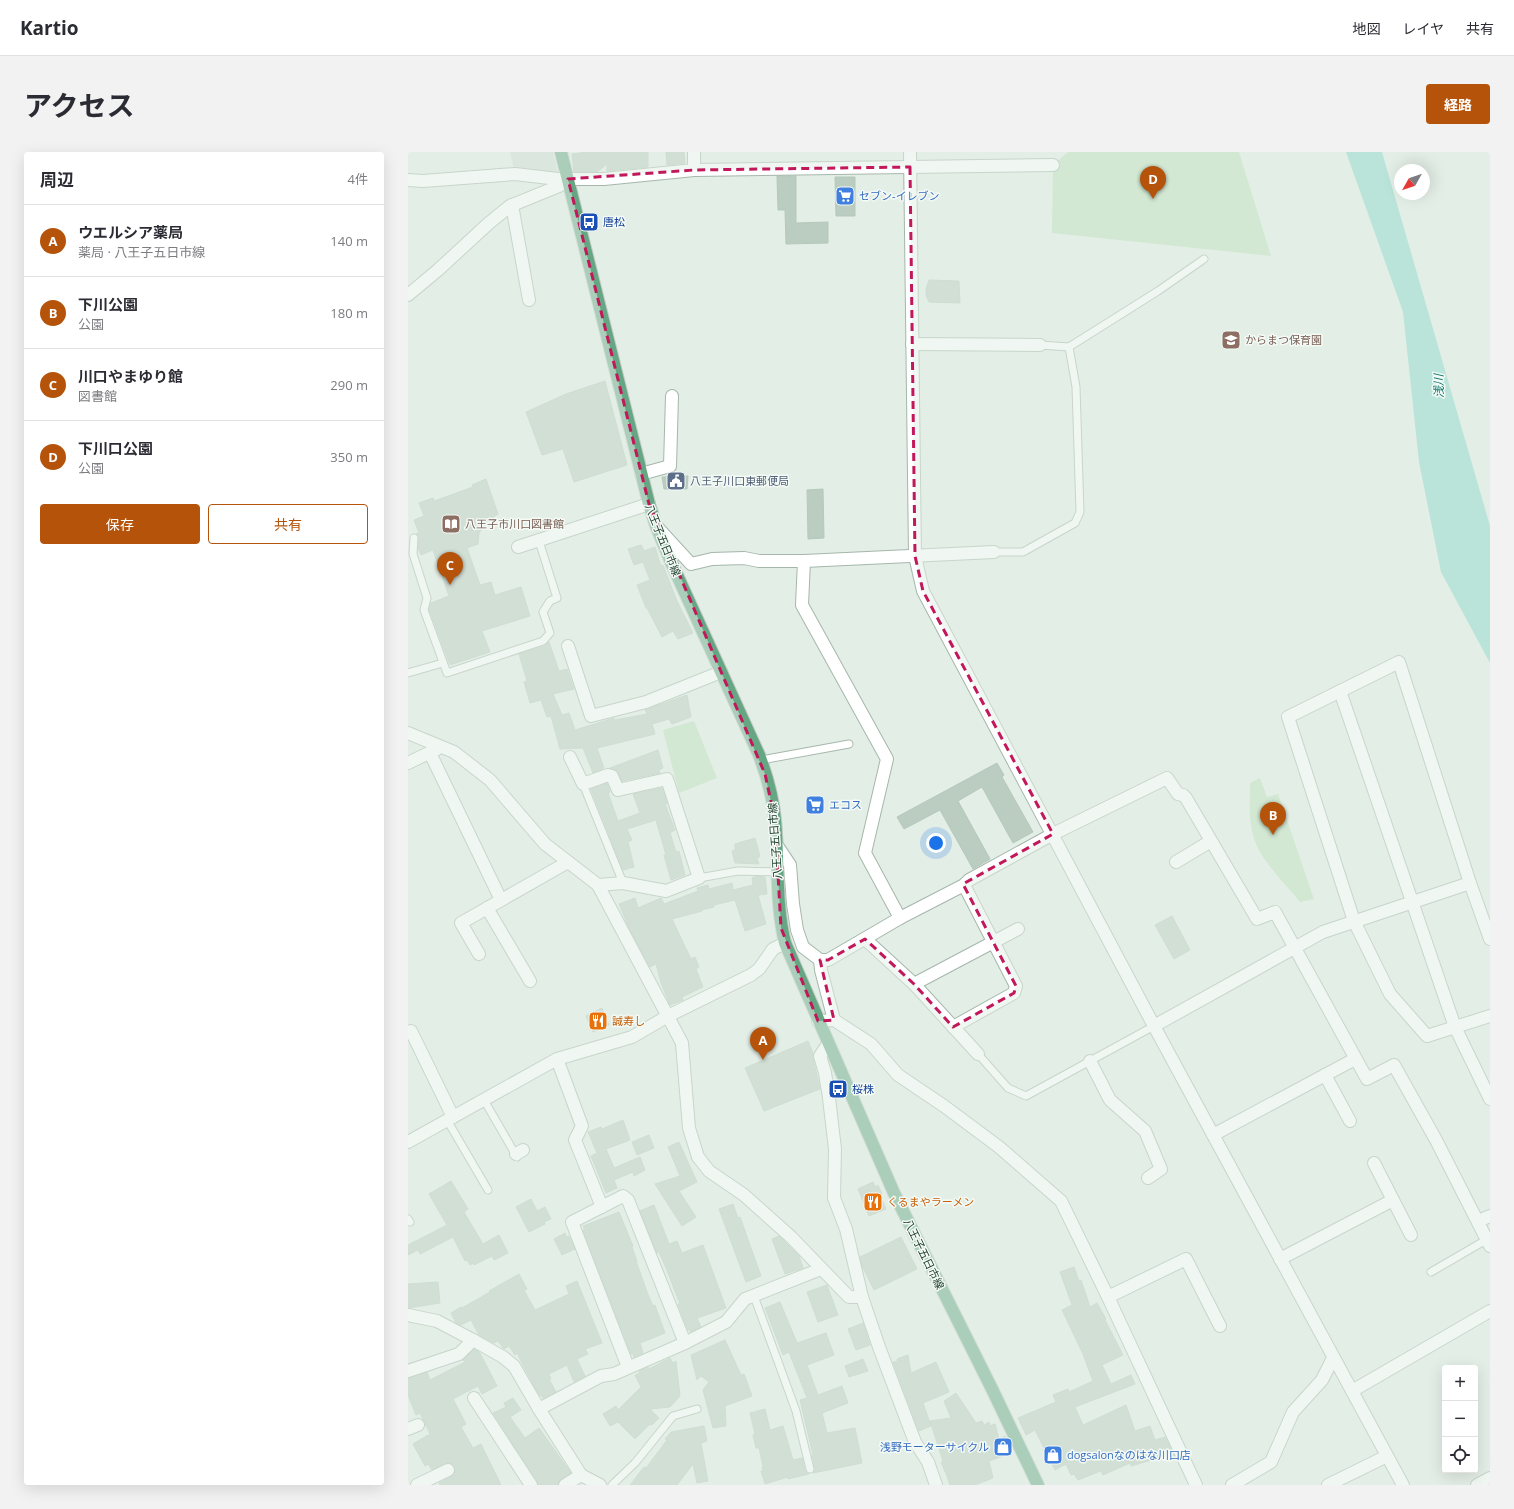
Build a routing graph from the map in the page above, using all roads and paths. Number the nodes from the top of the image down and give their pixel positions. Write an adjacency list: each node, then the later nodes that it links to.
1 (562, 152): 7 (main road, 八王子五日市線)
2 (694, 152): 6 (street)
3 (910, 152): 5 (street)
4 (1053, 165): 5 (street)
5 (910, 167): 6 (street); 13 (street)
6 (694, 170): 7 (street)
7 (568, 179): 8 (street); 9 (street); 17 (main road, 八王子五日市線)
8 (408, 180)
9 (512, 205): 11 (street); 12 (street)
10 (1204, 259): 15 (lane)
11 (408, 295)
12 (529, 300)
13 (912, 344): 14 (street); 24 (street)
14 (1040, 345): 15 (lane)
15 (1069, 346): 23 (lane)
16 (672, 396): 17 (street)
17 (641, 474): 18 (main road, 八王子五日市線)
18 (649, 504): 19 (main road, 八王子五日市線); 21 (street)
19 (656, 526): 25 (street); 28 (main road, 八王子五日市線)
20 (414, 538): 27 (lane)
21 (539, 540): 22 (street); 27 (lane)
22 (518, 547)
23 (994, 552): 24 (street)
24 (915, 556): 25 (street); 39 (street)
25 (804, 561): 53 (street)
26 (568, 646): 28 (street)
27 (443, 663): 29 (lane)
28 (721, 672): 36 (main road, 八王子五日市線)
29 (408, 673)
30 (1340, 692): 47 (street); 51 (street); 54 (street)
31 (408, 733): 33 (street)
32 (849, 744): 36 (lane)
33 (442, 747): 34 (street); 42 (street)
34 (430, 753): 37 (street); 50 (street)
35 (570, 757): 38 (street)
36 (761, 760): 41 (main road, 八王子五日市線)
37 (408, 763)
38 (583, 784): 45 (street); 46 (lane)
39 (1053, 834): 40 (street); 49 (street); 69 (street)
40 (1211, 841): 43 (street); 60 (street)
41 (776, 844): 44 (main road, 八王子五日市線); 62 (street)
42 (568, 862): 48 (street); 50 (street)
43 (1176, 862)
44 (777, 872): 45 (lane); 59 (main road, 八王子五日市線)
45 (699, 878): 46 (street)
46 (622, 883): 48 (street)
47 (1470, 883): 51 (street); 57 (street)
48 (598, 885): 65 (street)
49 (964, 885): 53 (street); 58 (street)
50 (500, 900): 52 (street)
51 (1412, 902): 54 (street); 71 (street)
52 (487, 908): 61 (street); 63 (street)
53 (900, 918): 56 (street)
54 (1354, 920): 60 (street); 71 (street)
55 (1018, 928): 58 (street)
56 (865, 939): 62 (street); 64 (street)
57 (1490, 939)
58 (993, 941): 64 (street); 70 (street)
59 (785, 943): 65 (street); 68 (main road, 八王子五日市線)
60 (1295, 948): 69 (street); 76 (street)
61 (479, 954)
62 (820, 960): 67 (street)
63 (530, 980)
64 (914, 984): 70 (street)
65 (668, 1016): 75 (street); 96 (street)
66 (1490, 1016): 71 (street)
67 (834, 1020): 68 (street); 100 (street)
68 (818, 1021): 73 (main road, 八王子五日市線)
69 (1154, 1026): 77 (lane); 83 (street)
70 (953, 1027): 74 (street)
71 (1455, 1027): 79 (street)
72 (411, 1031): 81 (street)
73 (828, 1044): 99 (street); 124 (main road, 八王子五日市線)
74 (978, 1054): 77 (lane)
75 (557, 1059): 80 (street); 90 (street)
76 (1355, 1059): 78 (street); 92 (street)
77 (1090, 1061): 87 (street)
78 (1325, 1075): 82 (street); 83 (street)
79 (1490, 1099)
80 (484, 1100): 81 (street); 85 (lane)
81 (450, 1118): 84 (street); 88 (lane)
82 (1350, 1122)
83 (1213, 1135): 95 (street)
84 (408, 1142)
85 (519, 1154)
86 (1374, 1163): 89 (street)
87 (1148, 1178)
88 (488, 1190)
89 (1393, 1200): 93 (street); 95 (street)
90 (602, 1206): 105 (street); 107 (street)
91 (1490, 1216): 92 (street)
92 (1478, 1221): 94 (street)
93 (1411, 1235)
94 (1488, 1243): 97 (lane)
95 (1280, 1259): 106 (street)
96 (821, 1269): 98 (street); 99 (street)
97 (1431, 1272)
98 (754, 1296): 105 (street); 114 (lane)
99 (862, 1297): 123 (street)
100 (1108, 1297): 103 (street); 125 (street)
101 (1490, 1311): 109 (street)
102 (408, 1315): 104 (street)
103 (1220, 1326)
104 (473, 1340): 108 (street); 111 (street)
105 (685, 1343): 107 (street)
106 (1334, 1358): 109 (street); 126 (street)
107 (628, 1368): 111 (street)
108 (408, 1371)
109 (1352, 1391): 113 (street)
110 (474, 1398): 119 (street)
111 (539, 1409): 116 (street)
112 (697, 1410): 122 (lane)
113 (1387, 1456): 127 (street); 128 (street)
114 (810, 1469)
115 (448, 1470): 118 (street)
116 (581, 1475): 120 (street); 121 (street)
117 (1490, 1478): 129 (street)
118 (417, 1485)
119 (531, 1485)
120 (565, 1485)
121 (600, 1485)
122 (612, 1485)
123 (936, 1485)
124 (1038, 1485)
125 (1196, 1485)
126 (1232, 1485)
127 (1328, 1485)
128 (1402, 1485)
129 (1476, 1485)

